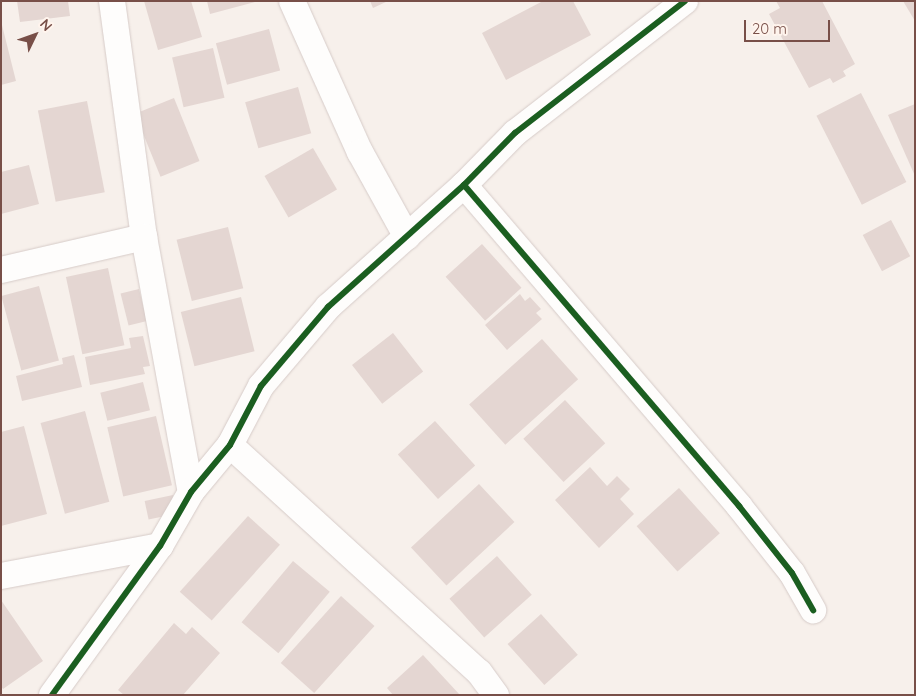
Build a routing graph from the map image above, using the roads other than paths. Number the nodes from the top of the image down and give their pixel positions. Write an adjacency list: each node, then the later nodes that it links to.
1 (112, 1): 5 (street)
2 (292, 1): 6 (street)
3 (685, 1): 4 (street)
4 (464, 186): 6 (street); 12 (street)
5 (144, 237): 7 (street); 9 (street)
6 (407, 237): 8 (street)
7 (1, 270)
8 (230, 445): 9 (street); 14 (street)
9 (191, 492): 10 (street)
10 (160, 546): 11 (street); 13 (street)
11 (1, 576)
12 (813, 610)
13 (52, 695)
14 (496, 695)

